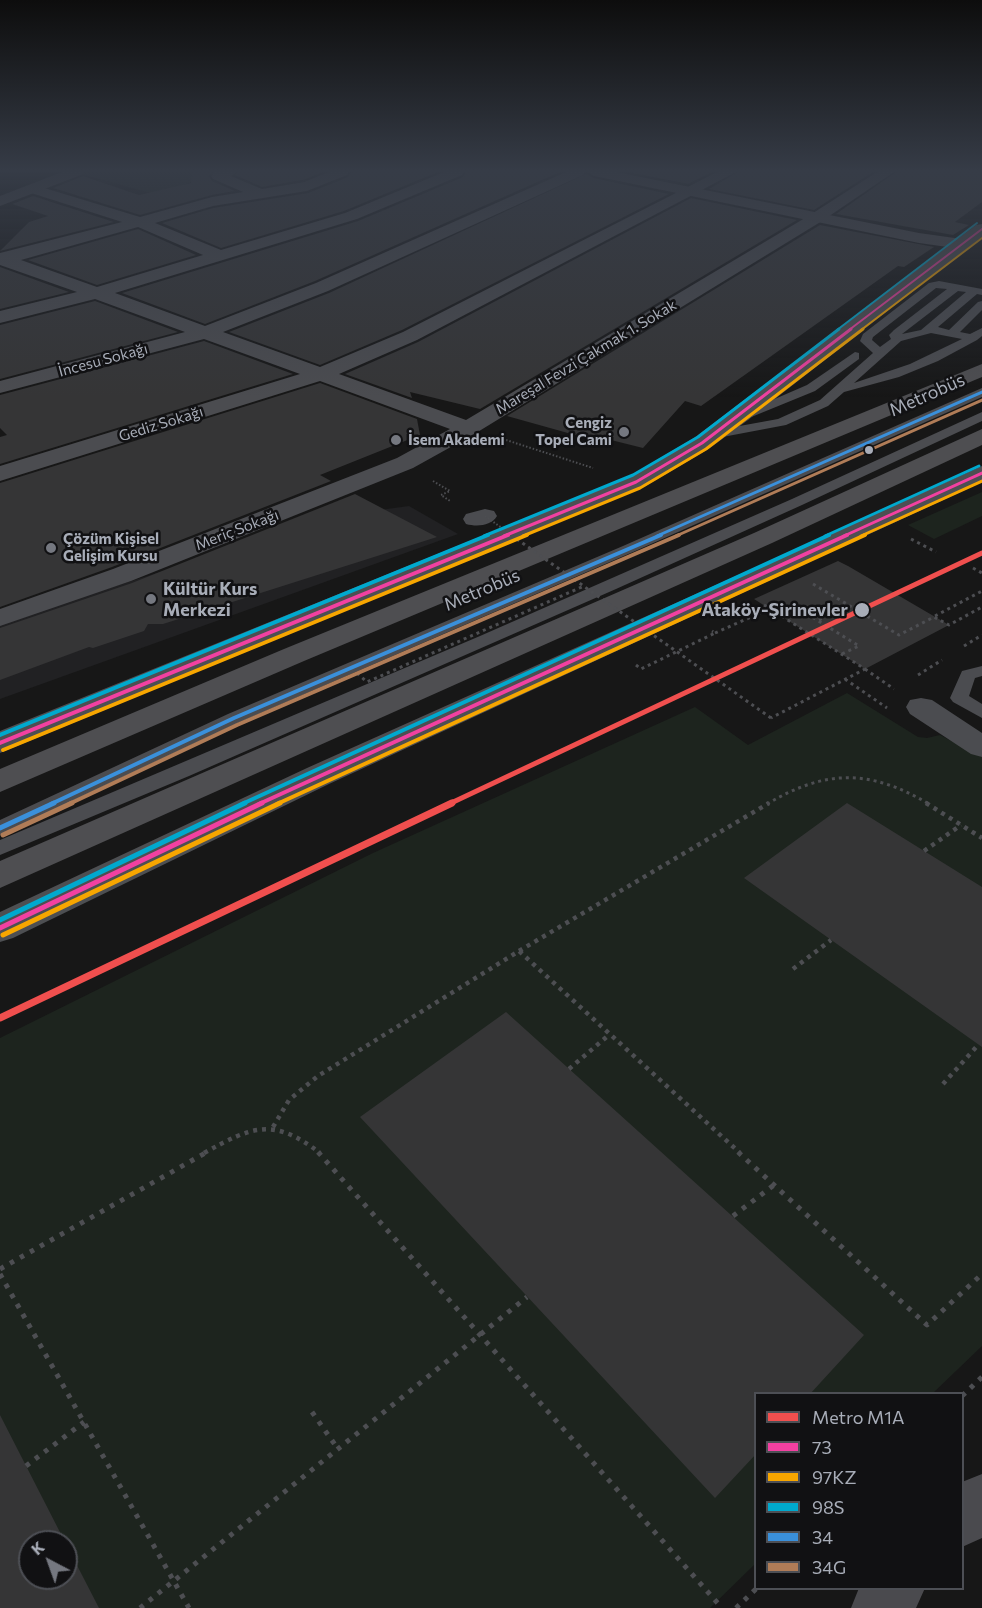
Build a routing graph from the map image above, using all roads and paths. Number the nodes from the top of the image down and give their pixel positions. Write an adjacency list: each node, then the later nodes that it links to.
1 (46, 247): 10 (street)
2 (199, 247): 8 (street)
3 (249, 247): 8 (street)
4 (411, 247): 18 (street, İncesu Sokağı)
5 (583, 247): 25 (street, Gediz Sokağı)
6 (768, 247): 32 (street, Mareşal Fevzi Çakmak 1. Sokak)
7 (958, 247): 11 (main road)
8 (220, 256): 13 (street)
9 (982, 256): 11 (main road)
10 (1, 259): 13 (street)
11 (940, 262): 31 (main road)
12 (956, 287): 14 (lane); 20 (lane); 22 (lane)
13 (100, 292): 16 (street); 18 (street)
14 (978, 292): 17 (lane)
15 (982, 304): 19 (lane)
16 (0, 317)
17 (927, 330): 19 (lane); 20 (lane); 26 (lane)
18 (206, 332): 25 (street); 27 (street, İncesu Sokağı)
19 (952, 333): 21 (lane)
20 (897, 339): 22 (lane)
21 (979, 340): 26 (lane); 35 (highway)
22 (880, 353): 28 (lane)
23 (855, 356): 31 (lane)
24 (982, 370): 35 (highway)
25 (322, 374): 32 (street); 38 (street, Gediz Sokağı)
26 (889, 376): 28 (lane)
27 (0, 387)
28 (840, 389): 33 (lane)
29 (982, 392): 66 (lane, Metrobüs)
30 (982, 416): 68 (lane)
31 (736, 418): 33 (main road)
32 (468, 428): 36 (street, Meriç Sokağı); 39 (path)
33 (712, 435): 39 (main road)
34 (982, 436): 70 (highway)
35 (822, 438): 64 (highway)
36 (405, 463): 41 (path, bridge); 52 (street, Meriç Sokağı)
37 (982, 473): 71 (main road)
38 (0, 474)
39 (636, 482): 58 (main road)
40 (973, 568): 42 (path)
41 (566, 573): 44 (path, bridge); 44 (path, bridge)
42 (982, 573)
43 (821, 580): 47 (path)
44 (584, 585): 57 (path, bridge)
45 (982, 591): 50 (path)
46 (762, 604): 49 (path)
47 (848, 606): 50 (path); 53 (path)
48 (982, 607): 50 (path)
49 (770, 609): 51 (path); 54 (path)
50 (934, 616)
51 (782, 617): 53 (path); 55 (path)
52 (0, 618)
53 (818, 621): 55 (path)
54 (715, 633)
55 (842, 655): 57 (path)
56 (982, 671): 60 (lane)
57 (845, 680): 59 (path)
58 (125, 692): 61 (street); 62 (main road)
59 (906, 709): 63 (street)
60 (982, 712)
61 (0, 733)
62 (0, 743)
63 (982, 747)
64 (0, 782)
65 (962, 825): 67 (path); 69 (path); 73 (path)
66 (0, 828)
67 (982, 838)
68 (0, 848)
69 (924, 851)
70 (0, 875)
71 (0, 928)
72 (831, 940): 74 (path)
73 (519, 951): 75 (path); 79 (path)
74 (793, 969)
75 (610, 1034): 77 (path); 80 (path)
76 (979, 1044): 78 (path)
77 (569, 1069)
78 (943, 1084)
79 (273, 1127): 82 (path); 86 (path)
80 (774, 1185): 81 (path); 84 (path)
81 (733, 1216)
82 (0, 1269)
83 (0, 1274): 90 (path)
84 (982, 1274)
85 (527, 1297): 86 (path)
86 (481, 1335): 91 (path); 100 (path)
87 (982, 1377): 88 (path)
88 (964, 1395)
89 (312, 1412): 91 (path)
90 (84, 1422): 92 (path); 95 (path)
91 (338, 1449): 95 (path)
92 (26, 1466)
93 (982, 1500): 94 (street)
94 (964, 1519)
95 (173, 1580): 98 (path); 99 (path)
96 (755, 1590): 101 (path)
97 (895, 1590): 102 (street)
98 (140, 1608)
99 (189, 1608)
100 (722, 1608)
101 (736, 1608)
102 (879, 1608)

